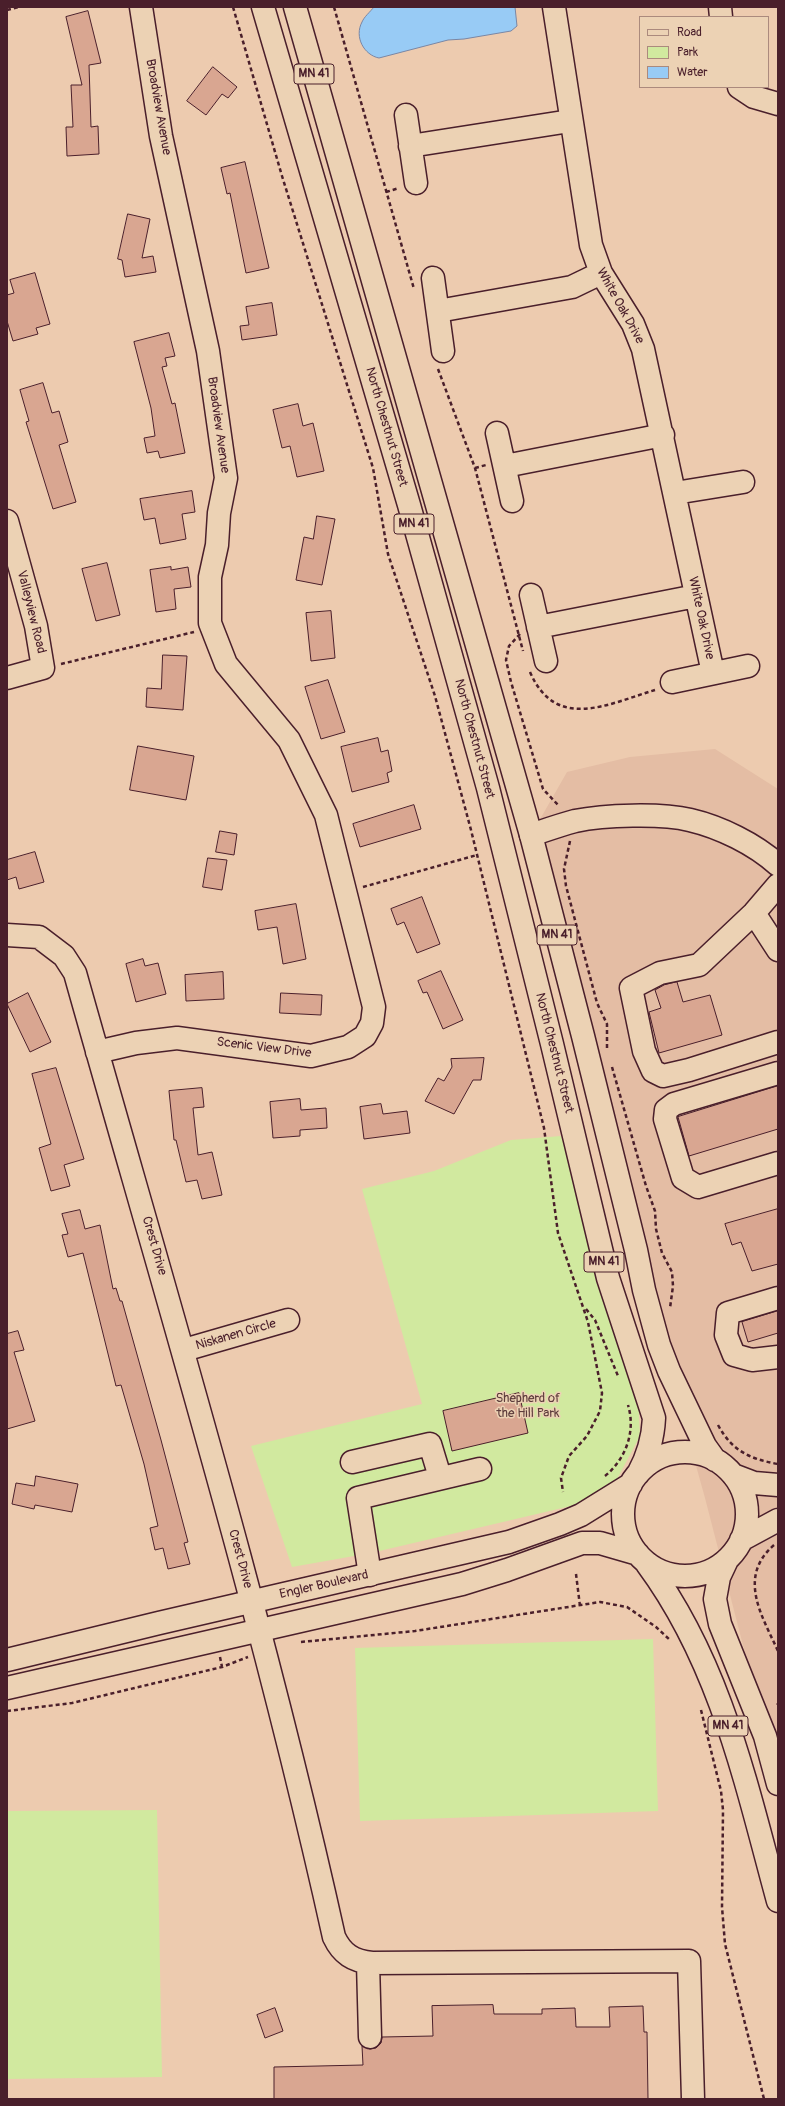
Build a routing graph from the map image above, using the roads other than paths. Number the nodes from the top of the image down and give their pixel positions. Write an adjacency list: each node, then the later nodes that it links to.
1 (142, 7): 31 (main road, Broadview Avenue)
2 (263, 7): 50 (main road, North Chestnut Street / MN 41)
3 (295, 7): 30 (main road, MN 41)
4 (554, 7): 8 (main road, White Oak Drive)
5 (740, 88): 6 (main road)
6 (778, 104)
7 (406, 115): 9 (main road)
8 (570, 120): 9 (main road); 11 (main road, White Oak Drive)
9 (410, 146): 10 (main road)
10 (416, 183)
11 (601, 273): 13 (main road); 16 (main road, White Oak Drive)
12 (434, 278): 13 (main road)
13 (438, 311): 14 (main road)
14 (440, 359)
15 (497, 433): 17 (main road)
16 (663, 435): 17 (main road); 19 (main road, White Oak Drive)
17 (505, 466): 20 (main road)
18 (743, 482): 19 (main road)
19 (675, 493): 23 (main road, White Oak Drive)
20 (512, 501)
21 (7, 521): 28 (main road, Valleyview Road)
22 (531, 595): 24 (main road)
23 (696, 596): 24 (main road); 27 (main road, White Oak Drive)
24 (538, 627): 25 (main road)
25 (537, 665)
26 (748, 666): 27 (main road)
27 (713, 673): 29 (main road)
28 (7, 678)
29 (672, 682)
30 (531, 834): 32 (main road); 45 (main road, MN 41)
31 (338, 860): 38 (main road, Scenic View Drive)
32 (778, 865)
33 (778, 885): 34 (main road)
34 (754, 913): 36 (main road); 37 (main road)
35 (7, 935): 38 (main road, Crest Drive)
36 (778, 950)
37 (778, 1042)
38 (97, 1052): 43 (main road, Crest Drive)
39 (778, 1073): 40 (main road)
40 (778, 1163)
41 (778, 1298): 44 (main road)
42 (288, 1320): 43 (main road, Niskanen Circle)
43 (184, 1350): 57 (main road, Crest Drive)
44 (778, 1357)
45 (715, 1460): 48 (main road, MN 41); 50 (main road, MN 41)
46 (352, 1462): 49 (main road)
47 (480, 1469): 49 (main road)
48 (733, 1475): 51 (main road); 53 (main road, MN 41)
49 (440, 1477): 56 (main road)
50 (634, 1479): 54 (main road, MN 41); 56 (main road, Engler Boulevard)
51 (778, 1485)
52 (778, 1520): 53 (main road)
53 (741, 1540): 55 (main road, MN 41)
54 (642, 1558): 55 (main road, MN 41); 58 (main road); 62 (main road, MN 41)
55 (726, 1560): 61 (main road, MN 41)
56 (370, 1575): 57 (main road, Engler Boulevard)
57 (252, 1602): 58 (main road, Crest Drive); 59 (main road, Engler Boulevard)
58 (261, 1641): 60 (main road); 63 (main road, Crest Drive)
59 (7, 1660)
60 (7, 1688)
61 (778, 1784)
62 (778, 1901)
63 (368, 1963): 64 (main road); 65 (main road, Crest Drive)
64 (370, 2037)
65 (693, 2099)

